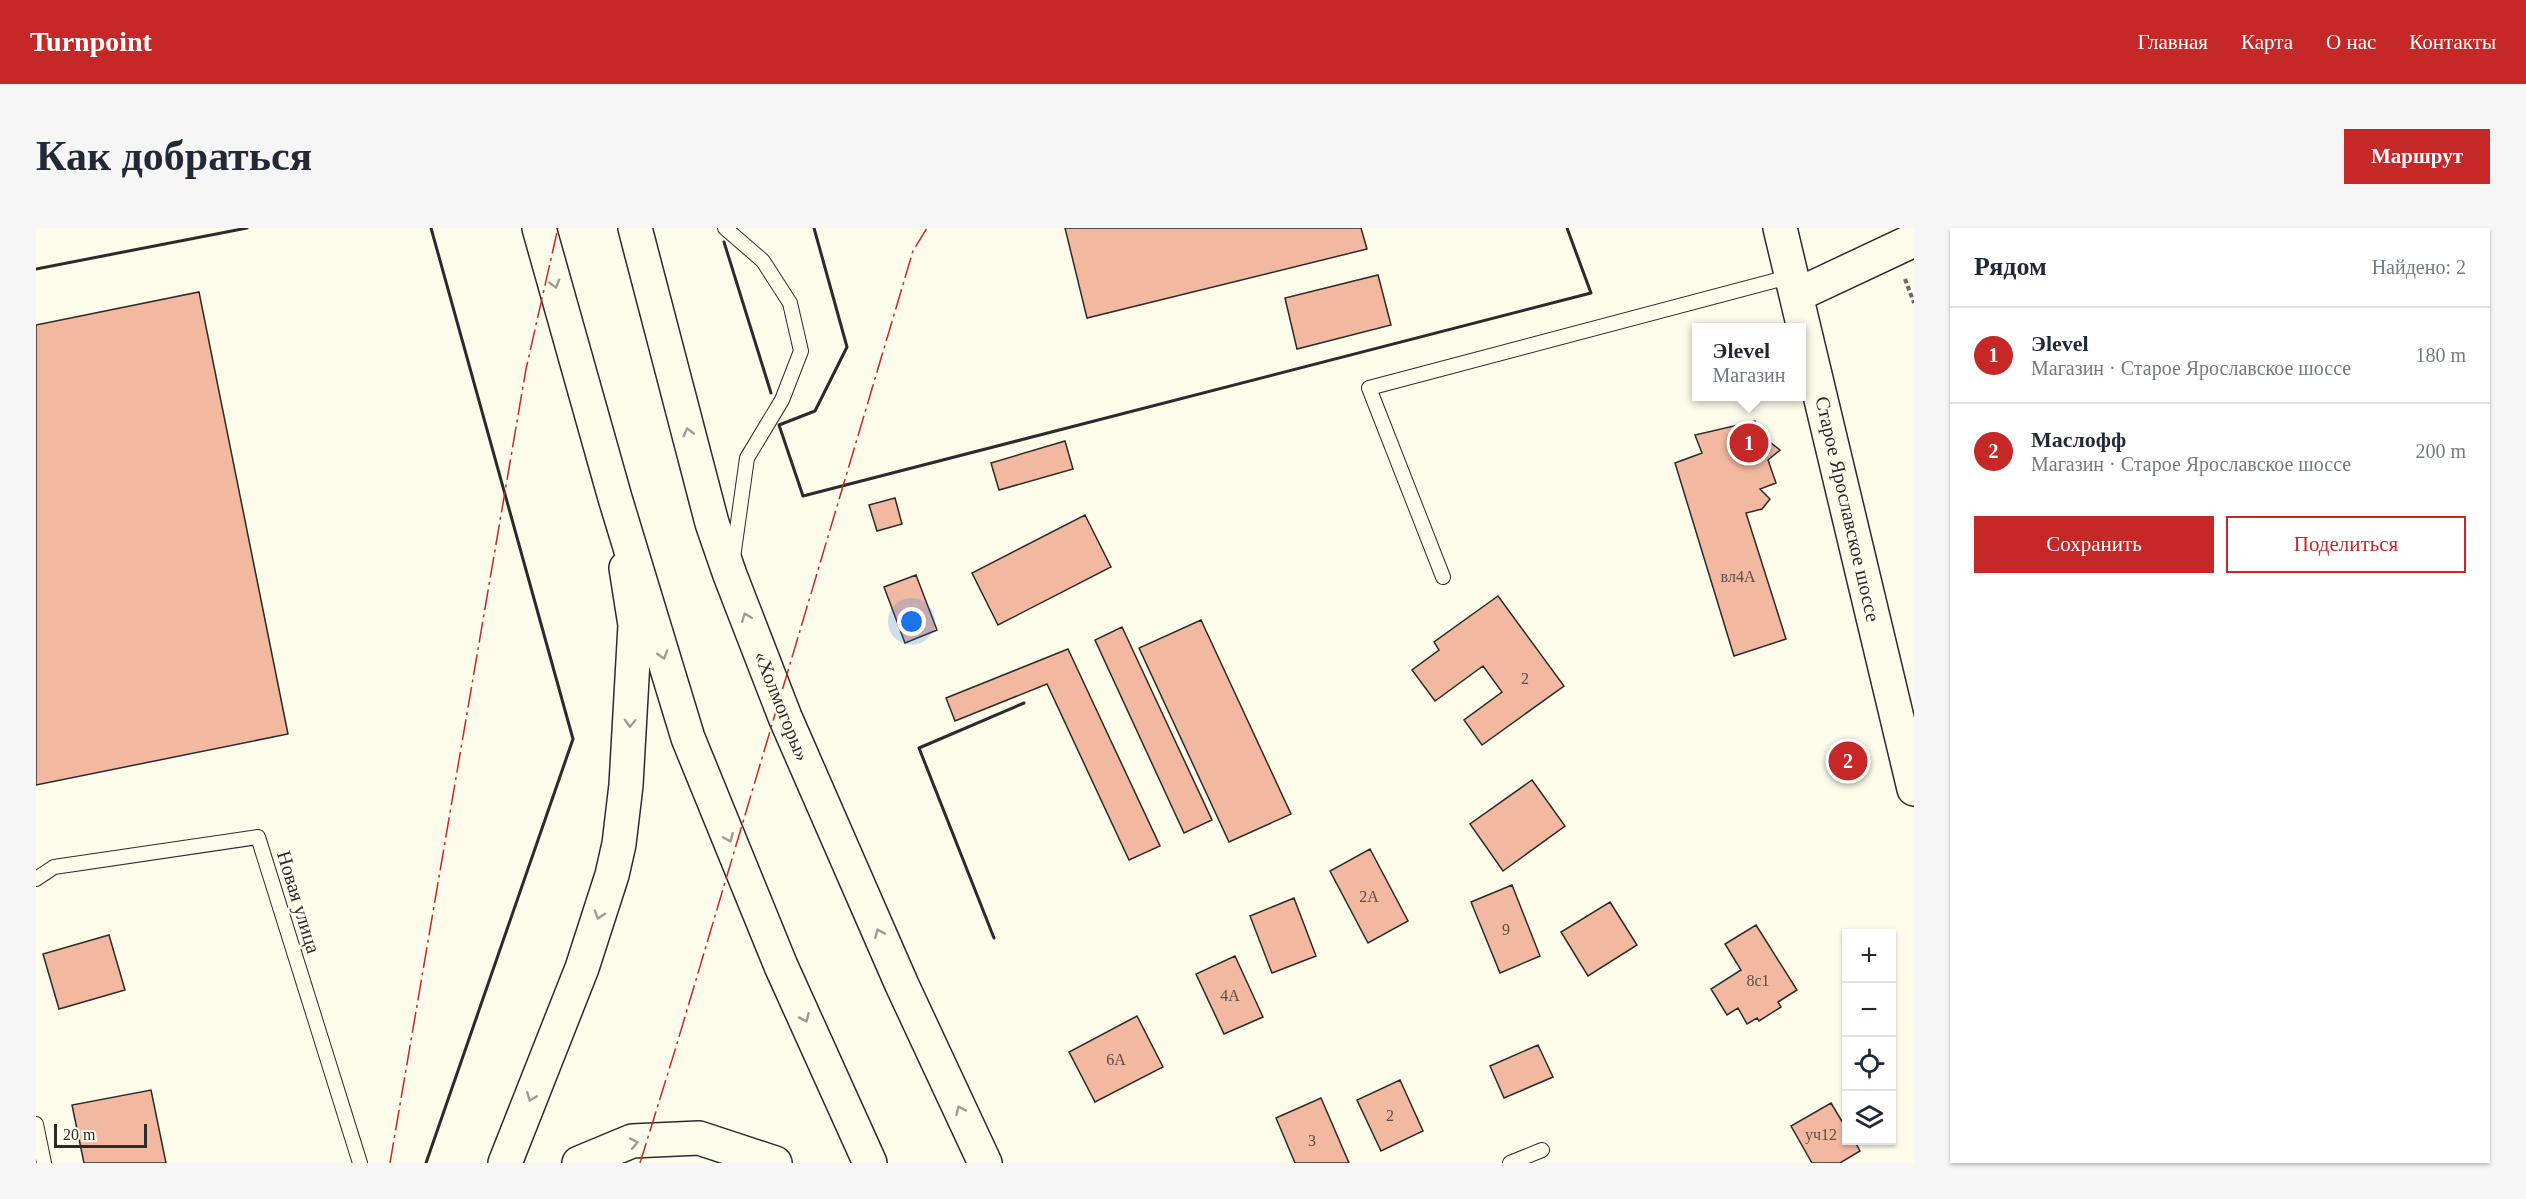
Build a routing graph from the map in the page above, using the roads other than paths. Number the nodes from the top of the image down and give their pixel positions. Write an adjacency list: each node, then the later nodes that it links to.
1 (539, 228): 9 (main road, one-way to 9)
2 (635, 228): 10 (main road, «Холмогоры», one-way to 2)
3 (724, 228): 10 (lane)
4 (1780, 228): 6 (main road, Старое Ярославское шоссе)
5 (1914, 240): 6 (main road)
6 (1795, 286): 7 (main road, Старое Ярославское шоссе); 11 (lane)
7 (1804, 323)
8 (1806, 332): 12 (main road, Старое Ярославское шоссе)
9 (615, 498): 18 (main road, one-way to 18); 21 (main road, one-way to 21)
10 (730, 575): 22 (main road, «Холмогоры», one-way to 10)
11 (1443, 577)
12 (1914, 789)
13 (36, 879): 17 (lane, Новая улица)
14 (36, 1124): 16 (lane)
15 (1542, 1150): 23 (lane)
16 (44, 1163)
17 (360, 1163)
18 (505, 1163)
19 (579, 1163): 20 (main road, one-way to 20)
20 (775, 1163)
21 (870, 1163)
22 (985, 1163)
23 (1510, 1163)

